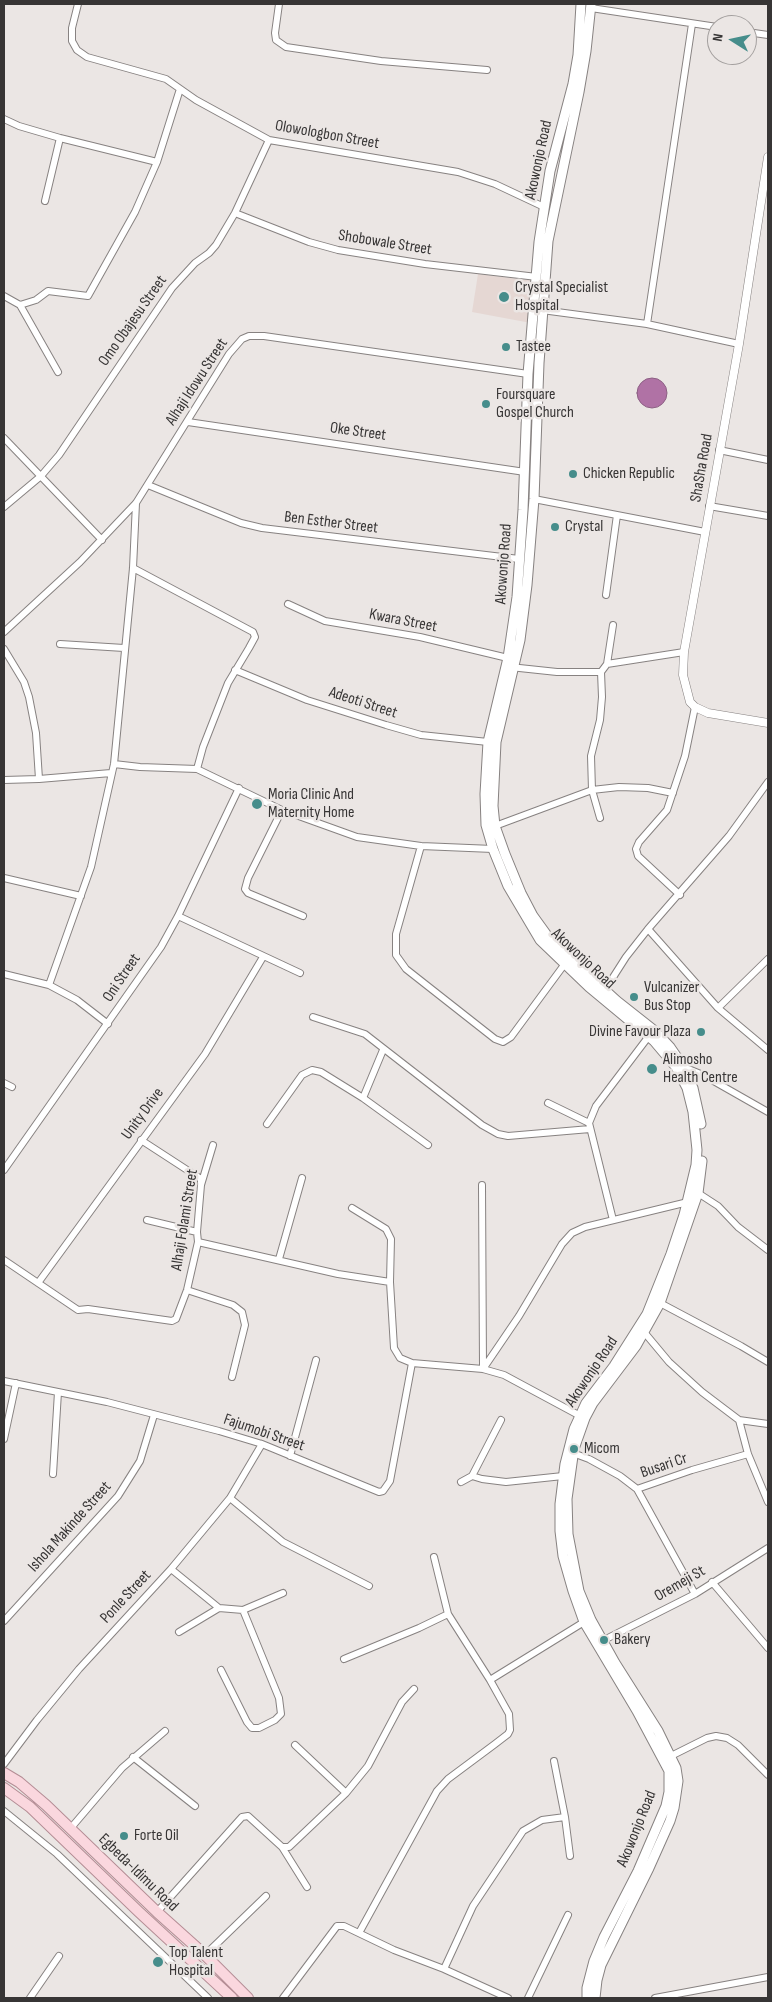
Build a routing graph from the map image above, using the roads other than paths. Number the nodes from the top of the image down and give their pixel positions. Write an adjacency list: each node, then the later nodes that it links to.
1 (78, 4): 8 (street, Olowologbon Street)
2 (279, 4): 7 (street)
3 (581, 4): 14 (main road, Akowonjo Road)
4 (591, 6): 5 (street); 15 (main road, Akowonjo Road)
5 (692, 24): 6 (street); 24 (street)
6 (707, 26)
7 (487, 70)
8 (180, 89): 11 (street, Olowologbon Street); 13 (street)
9 (4, 119): 10 (street)
10 (60, 138): 13 (street); 16 (street)
11 (269, 140): 17 (street, Olowologbon Street); 19 (street, Omo Obajesu Street)
12 (768, 158): 18 (street, ShaSha Road)
13 (157, 162): 22 (street)
14 (546, 196): 15 (main road); 17 (main road, Akowonjo Road)
15 (556, 197): 23 (main road, Akowonjo Road)
16 (45, 201)
17 (544, 207): 20 (main road, Akowonjo Road)
18 (765, 208): 25 (street, ShaSha Road)
19 (235, 213): 20 (street, Shobowale Street); 34 (street, Omo Obajesu Street)
20 (536, 277): 27 (main road, Akowonjo Road)
21 (4, 296): 22 (street)
22 (20, 305): 26 (street)
23 (542, 310): 24 (street); 31 (main road, Akowonjo Road)
24 (647, 324): 25 (street)
25 (739, 344): 30 (street, ShaSha Road)
26 (58, 372)
27 (528, 374): 28 (street, Alhaji Idowu Street); 31 (main road, Akowonjo Road)
28 (188, 422): 33 (street, Oke Street); 35 (street, Alhaji Idowu Street)
29 (4, 438): 34 (street)
30 (719, 450): 32 (street); 38 (street, ShaSha Road)
31 (530, 460): 33 (main road, Akowonjo Road); 36 (main road, Akowonjo Road)
32 (768, 460)
33 (525, 472): 44 (main road, Akowonjo Road)
34 (40, 476): 39 (street, Omo Obajesu Street); 43 (street)
35 (148, 484): 37 (street, Alhaji Idowu Street); 44 (street, Ben Esther Street)
36 (534, 499): 40 (street); 54 (main road, Akowonjo Road)
37 (136, 503): 43 (street, Alhaji Idowu Street); 45 (street)
38 (709, 506): 41 (street); 42 (street, ShaSha Road)
39 (4, 507)
40 (617, 515): 42 (street); 46 (street)
41 (768, 516)
42 (704, 532): 53 (street, ShaSha Road)
43 (102, 540): 49 (street, Alhaji Idowu Street)
44 (519, 559): 54 (main road, Akowonjo Road)
45 (133, 568): 51 (street); 56 (street)
46 (606, 595)
47 (288, 604): 54 (street, Kwara Street)
48 (613, 625): 55 (street)
49 (4, 632)
50 (60, 644): 51 (street)
51 (124, 648): 61 (street)
52 (4, 650): 65 (street)
53 (684, 652): 55 (street); 58 (street, ShaSha Road)
54 (511, 663): 57 (street, Kwara Street); 60 (main road, Akowonjo Road); 72 (main road, Akowonjo Road)
55 (607, 664): 57 (street)
56 (235, 670): 60 (street, Adeoti Street); 62 (street)
57 (601, 672): 68 (street)
58 (695, 707): 59 (street); 69 (street)
59 (768, 723)
60 (488, 742): 74 (main road, Akowonjo Road)
61 (114, 764): 62 (street); 63 (street)
62 (196, 769): 67 (street)
63 (111, 773): 65 (street); 77 (street)
64 (4, 780): 65 (street)
65 (39, 780)
66 (768, 782): 76 (street)
67 (239, 788): 70 (street); 78 (street, Oni Street)
68 (592, 790): 69 (street); 71 (street); 72 (street)
69 (673, 793): 76 (street)
70 (282, 810): 73 (street); 79 (street)
71 (600, 818)
72 (495, 826): 87 (main road, Akowonjo Road)
73 (422, 846): 74 (street); 83 (street)
74 (493, 849): 83 (main road, Akowonjo Road)
75 (4, 878): 77 (street)
76 (680, 895): 80 (street)
77 (81, 896): 86 (street)
78 (178, 916): 81 (street); 90 (street, Oni Street)
79 (303, 916)
80 (648, 929): 87 (street); 88 (street)
81 (263, 957): 84 (street); 102 (street, Unity Drive)
82 (768, 959): 88 (street)
83 (564, 965): 87 (main road, Akowonjo Road)
84 (300, 973)
85 (4, 974): 86 (street)
86 (49, 985): 90 (street)
87 (603, 992): 91 (main road, Akowonjo Road); 94 (main road, Akowonjo Road)
88 (718, 1008): 93 (street)
89 (313, 1017): 92 (street)
90 (108, 1024): 105 (street, Oni Street)
91 (649, 1036): 94 (main road, Akowonjo Road); 101 (street)
92 (383, 1050): 97 (street); 101 (street)
93 (768, 1050)
94 (680, 1067): 99 (street); 109 (main road, Akowonjo Road); 110 (main road, Akowonjo Road)
95 (4, 1083): 96 (street)
96 (12, 1087)
97 (363, 1098): 100 (street); 104 (street)
98 (548, 1103): 101 (street)
99 (768, 1112)
100 (268, 1124)
101 (590, 1126): 113 (street)
102 (141, 1140): 107 (street); 120 (street, Unity Drive)
103 (213, 1145): 107 (street, Alhaji Folami Street)
104 (428, 1145)
105 (4, 1170)
106 (302, 1178): 117 (street)
107 (201, 1184): 114 (street, Alhaji Folami Street)
108 (482, 1184): 127 (street)
109 (698, 1193): 116 (street); 122 (main road, Akowonjo Road)
110 (688, 1202): 113 (street); 133 (main road, Akowonjo Road)
111 (352, 1208): 119 (street)
112 (148, 1220): 114 (street)
113 (614, 1220): 127 (street)
114 (197, 1232): 115 (street, Alhaji Folami Street)
115 (198, 1242): 117 (street); 121 (street, Alhaji Folami Street)
116 (768, 1250)
117 (279, 1259): 119 (street)
118 (4, 1260): 120 (street, Alhaji Folami Street)
119 (390, 1282): 125 (street)
120 (38, 1283): 121 (street, Alhaji Folami Street)
121 (187, 1290): 128 (street)
122 (660, 1303): 123 (main road, Akowonjo Road); 126 (street)
123 (644, 1332): 133 (main road, Akowonjo Road); 135 (street)
124 (316, 1360): 141 (street)
125 (412, 1362): 127 (street); 141 (street, Fajumobi Street)
126 (768, 1362)
127 (483, 1369): 133 (street)
128 (232, 1377)
129 (4, 1381): 130 (street, Fajumobi Street)
130 (16, 1383): 131 (street, Fajumobi Street); 137 (street)
131 (58, 1392): 132 (street, Fajumobi Street); 142 (street)
132 (154, 1415): 138 (street, Fajumobi Street); 159 (street, Ishola Makinde Street)
133 (582, 1417): 139 (main road, Akowonjo Road)
134 (501, 1420): 143 (street)
135 (739, 1420): 136 (street); 140 (street)
136 (768, 1424)
137 (4, 1439)
138 (262, 1444): 141 (street, Fajumobi Street); 147 (street, Ponle Street)
139 (570, 1453): 144 (main road, Akowonjo Road); 146 (street, Busari Cr); 162 (main road, Akowonjo Road)
140 (748, 1454): 146 (street, Busari Cr); 148 (street)
141 (290, 1456)
142 (54, 1474)
143 (472, 1476): 144 (street); 145 (street)
144 (563, 1476): 160 (main road, Akowonjo Road)
145 (461, 1482)
146 (637, 1489): 155 (street)
147 (230, 1498): 151 (street, Ponle Street); 153 (street)
148 (768, 1502)
149 (768, 1548): 152 (street, Oremeji St)
150 (434, 1557): 158 (street)
151 (171, 1569): 156 (street); 173 (street, Ponle Street)
152 (712, 1582): 155 (street, Oremeji St); 163 (street)
153 (368, 1586)
154 (283, 1593): 157 (street)
155 (695, 1594): 162 (street, Oremeji St)
156 (219, 1608): 157 (street); 161 (street)
157 (243, 1610): 165 (street)
158 (448, 1614): 164 (street); 166 (street)
159 (4, 1620)
160 (584, 1622): 166 (street); 202 (main road, Akowonjo Road)
161 (179, 1632)
162 (604, 1640): 170 (main road, Akowonjo Road)
163 (768, 1648)
164 (344, 1659)
165 (221, 1670)
166 (490, 1680): 190 (street)
167 (414, 1689): 177 (street)
168 (165, 1730): 171 (street)
169 (295, 1745): 177 (street)
170 (671, 1756): 175 (street); 203 (main road, Akowonjo Road)
171 (133, 1758): 178 (street); 181 (street)
172 (554, 1761): 180 (street)
173 (4, 1764)
174 (4, 1773): 181 (main road, Egbeda-Idimu Road)
175 (768, 1775)
176 (4, 1788): 188 (main road, Egbeda-Idimu Road)
177 (346, 1793): 182 (street)
178 (195, 1806)
179 (4, 1811): 189 (street)
180 (565, 1817): 183 (street); 193 (street)
181 (70, 1829): 186 (main road, Egbeda-Idimu Road)
182 (282, 1846): 184 (street); 186 (street)
183 (570, 1856)
184 (307, 1887)
185 (266, 1896): 191 (street)
186 (157, 1912): 191 (main road, Egbeda-Idimu Road)
187 (568, 1915): 201 (street)
188 (151, 1922): 189 (street); 197 (main road, Egbeda-Idimu Road)
189 (140, 1932): 196 (street)
190 (359, 1933): 193 (street); 199 (street)
191 (205, 1955): 198 (main road, Egbeda-Idimu Road)
192 (59, 1956): 195 (street)
193 (444, 1969): 200 (street)
194 (768, 1977): 204 (street)
195 (30, 1998)
196 (208, 1998)
197 (232, 1998)
198 (248, 1998)
199 (284, 1998)
200 (508, 1998)
201 (528, 1998)
202 (587, 1998)
203 (595, 1998)
204 (655, 1998)

